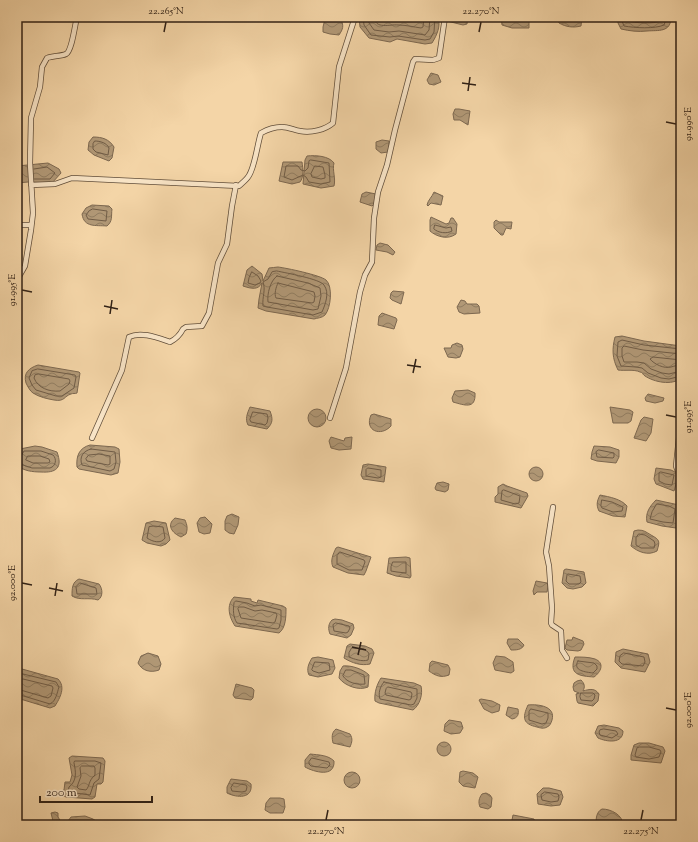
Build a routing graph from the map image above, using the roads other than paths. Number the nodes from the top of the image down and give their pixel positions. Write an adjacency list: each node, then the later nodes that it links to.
1 (77, 17): 4 (street)
2 (355, 17): 5 (street)
3 (445, 17): 9 (street)
4 (31, 185): 5 (street); 7 (street)
5 (236, 185): 11 (street)
6 (17, 225): 7 (street)
7 (31, 225): 8 (street)
8 (17, 280)
9 (330, 418)
10 (681, 430): 12 (street)
11 (92, 438)
12 (681, 470)
13 (553, 507): 14 (street)
14 (567, 658)

